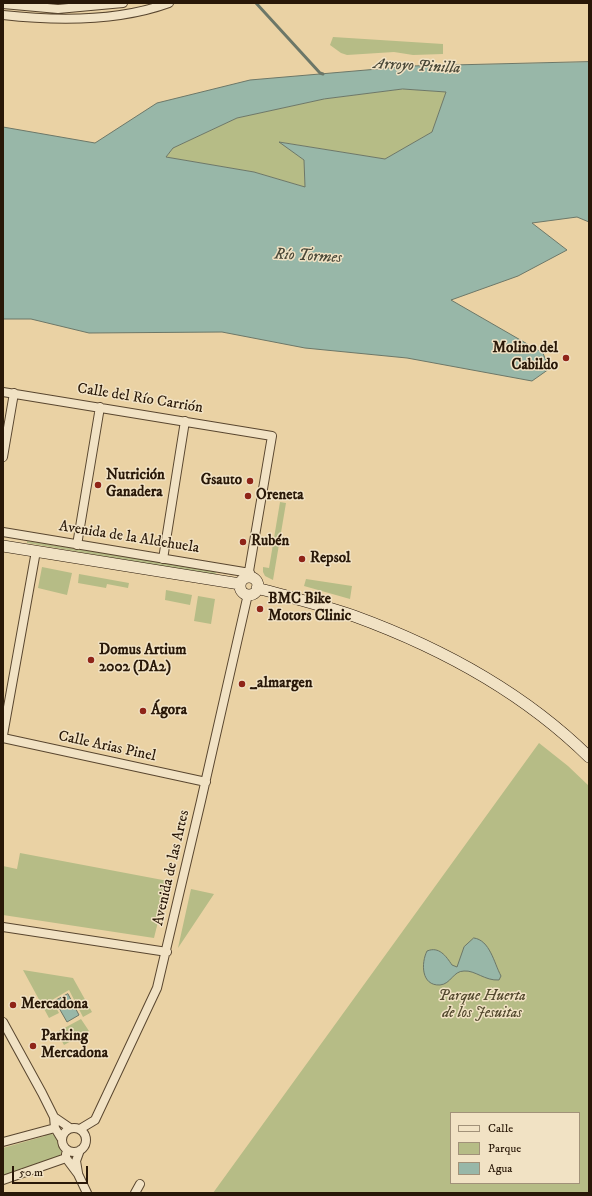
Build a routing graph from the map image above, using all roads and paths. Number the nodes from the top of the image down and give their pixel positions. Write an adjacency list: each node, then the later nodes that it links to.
1 (122, 3): 3 (street)
2 (169, 3): 4 (street)
3 (3, 4)
4 (3, 15)
5 (3, 392): 6 (street, Calle del Río Carrión)
6 (14, 393): 7 (street, Calle del Río Carrión); 9 (street)
7 (100, 407): 8 (street, Calle del Río Carrión); 11 (street)
8 (185, 421): 14 (street); 15 (street, Calle del Río Carrión)
9 (3, 456)
10 (3, 532): 11 (street, Avenida de la Aldehuela)
11 (77, 545): 14 (street, Avenida de la Aldehuela)
12 (3, 546): 13 (main road, Avenida de la Aldehuela)
13 (36, 551): 15 (main road, Avenida de la Aldehuela); 18 (street)
14 (163, 559): 15 (street, Avenida de la Aldehuela)
15 (246, 578): 16 (main road); 17 (main road)
16 (257, 588): 17 (main road); 20 (main road)
17 (248, 594): 21 (street, Avenida de las Artes)
18 (3, 735)
19 (3, 738): 21 (street, Calle Arias Pinel)
20 (589, 757)
21 (206, 782): 23 (street, Avenida de las Artes)
22 (3, 928): 23 (street)
23 (167, 952): 28 (street, Avenida de las Artes)
24 (3, 1022): 25 (street)
25 (54, 1117): 26 (street); 27 (street)
26 (55, 1128): 29 (street); 30 (street)
27 (70, 1128): 28 (street); 29 (street)
28 (80, 1129): 32 (street)
29 (61, 1138): 31 (street)
30 (3, 1142)
31 (65, 1149): 32 (street); 33 (street)
32 (80, 1150): 34 (street)
33 (66, 1158): 34 (street); 35 (street)
34 (78, 1174): 37 (street)
35 (3, 1180)
36 (140, 1184): 38 (street)
37 (87, 1193)
38 (135, 1193)

